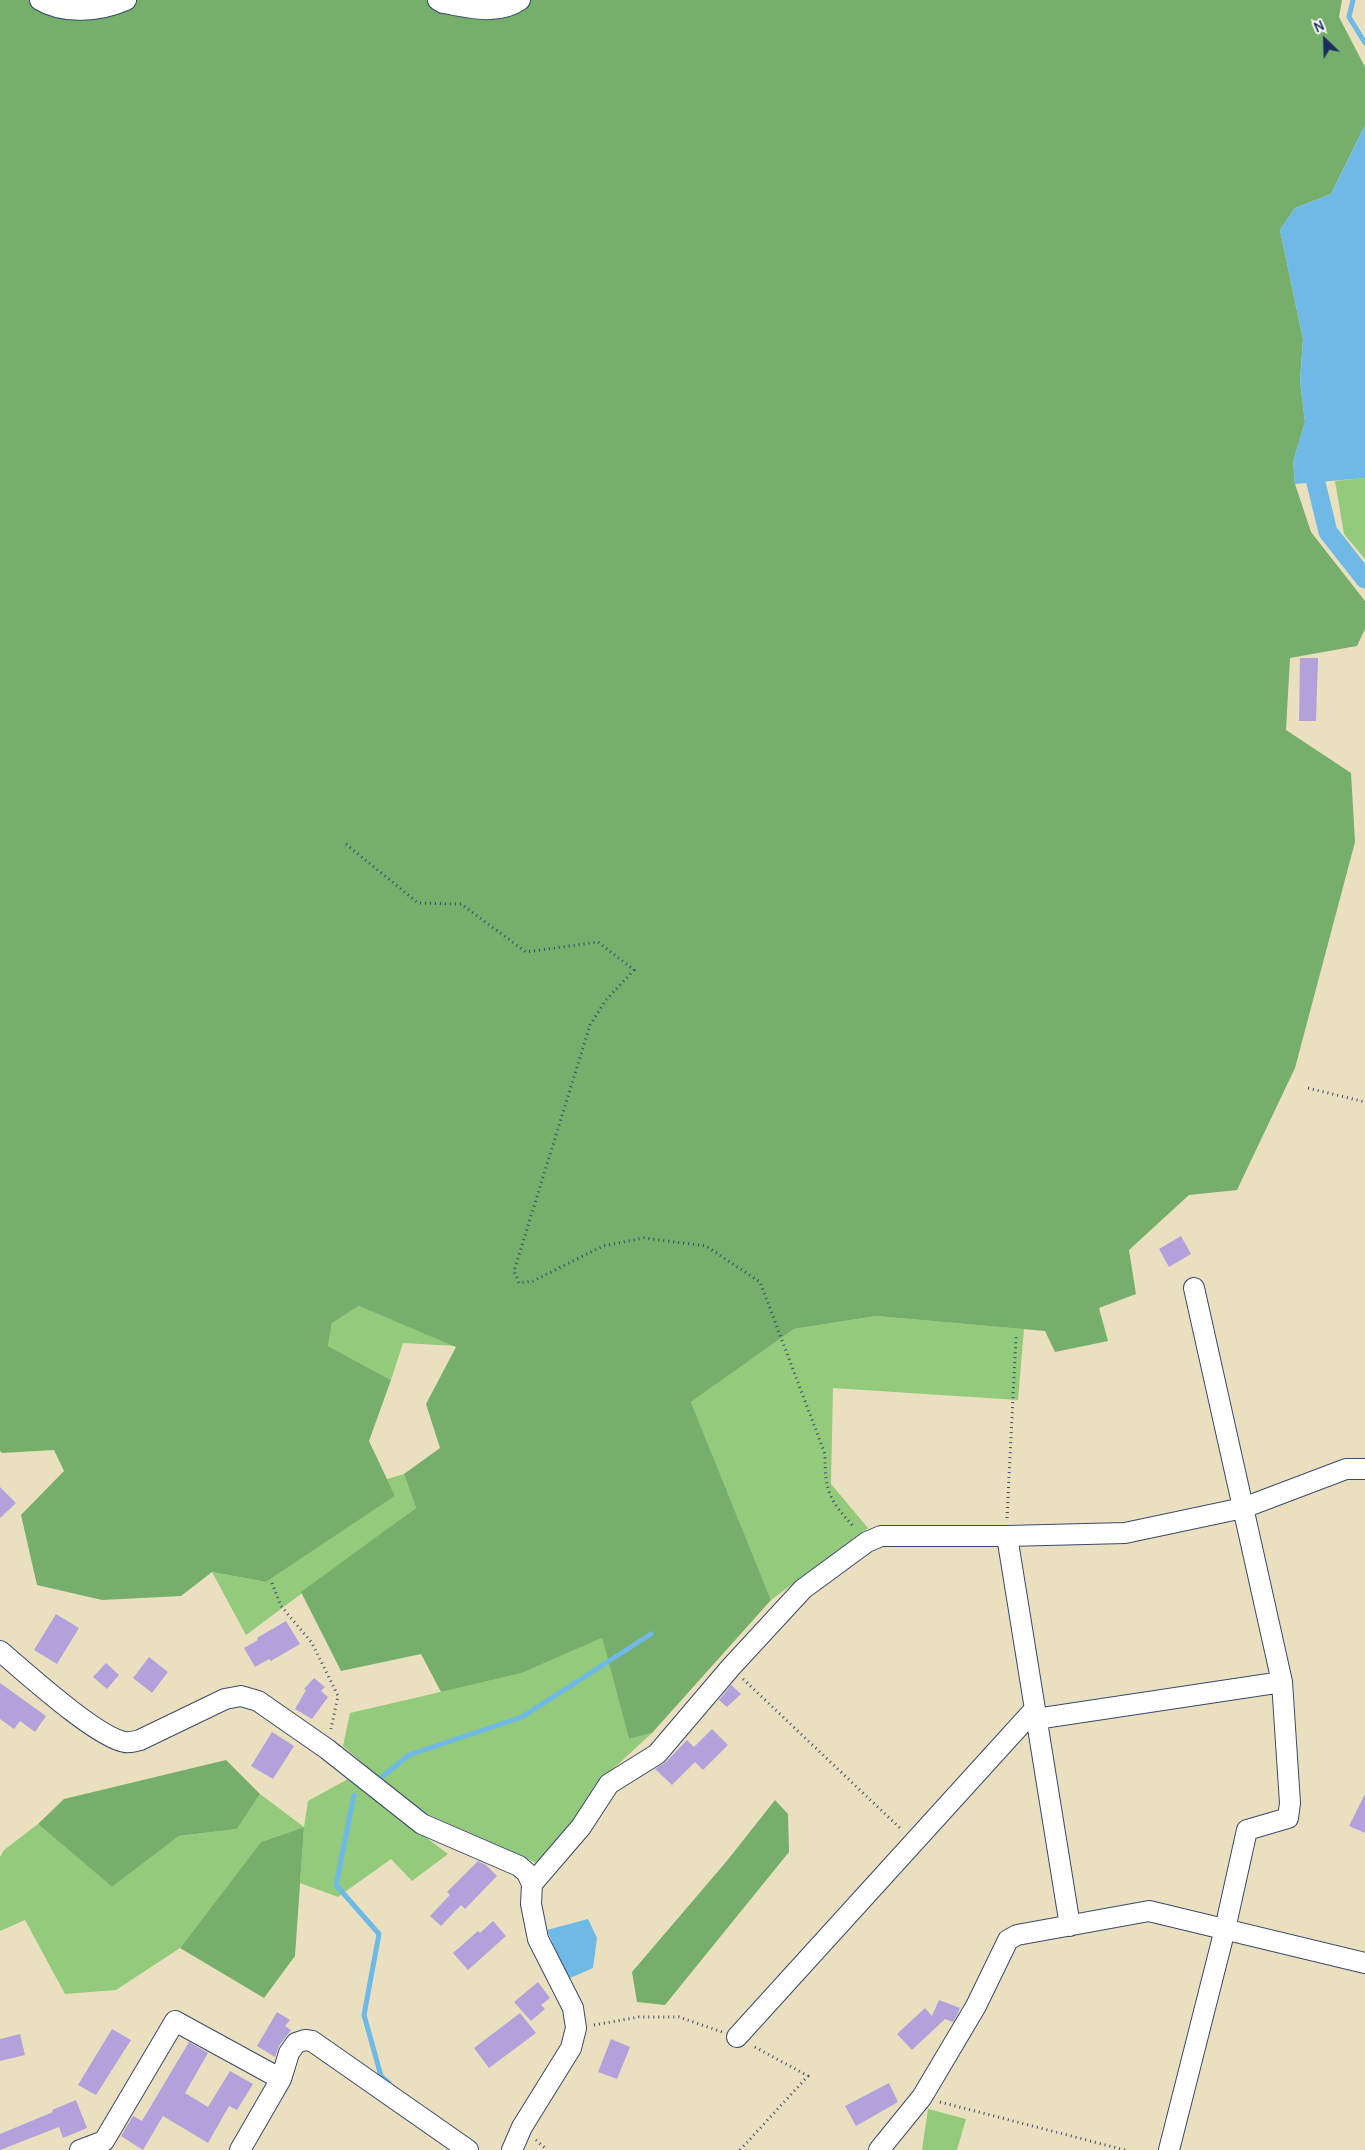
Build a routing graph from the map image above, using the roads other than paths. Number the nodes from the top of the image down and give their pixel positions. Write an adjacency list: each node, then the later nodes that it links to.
1 (40, 0): 2 (street)
2 (126, 0)
3 (438, 0): 4 (street)
4 (520, 0)
5 (1194, 1288): 7 (street)
6 (1365, 1469): 7 (street)
7 (1243, 1508): 8 (street); 10 (street)
8 (1007, 1536): 11 (street); 12 (street)
9 (0, 1651): 12 (street)
10 (1282, 1682): 11 (street); 14 (street)
11 (1035, 1714): 13 (street); 16 (street)
12 (532, 1884): 22 (street)
13 (1070, 1926): 14 (street); 23 (street)
14 (1225, 1929): 15 (street); 24 (street)
15 (1365, 1963)
16 (737, 2037)
17 (281, 2079): 18 (street); 20 (street); 21 (street)
18 (112, 2145): 19 (street)
19 (80, 2150)
20 (240, 2150)
21 (468, 2150)
22 (512, 2150)
23 (879, 2150)
24 (1169, 2150)

